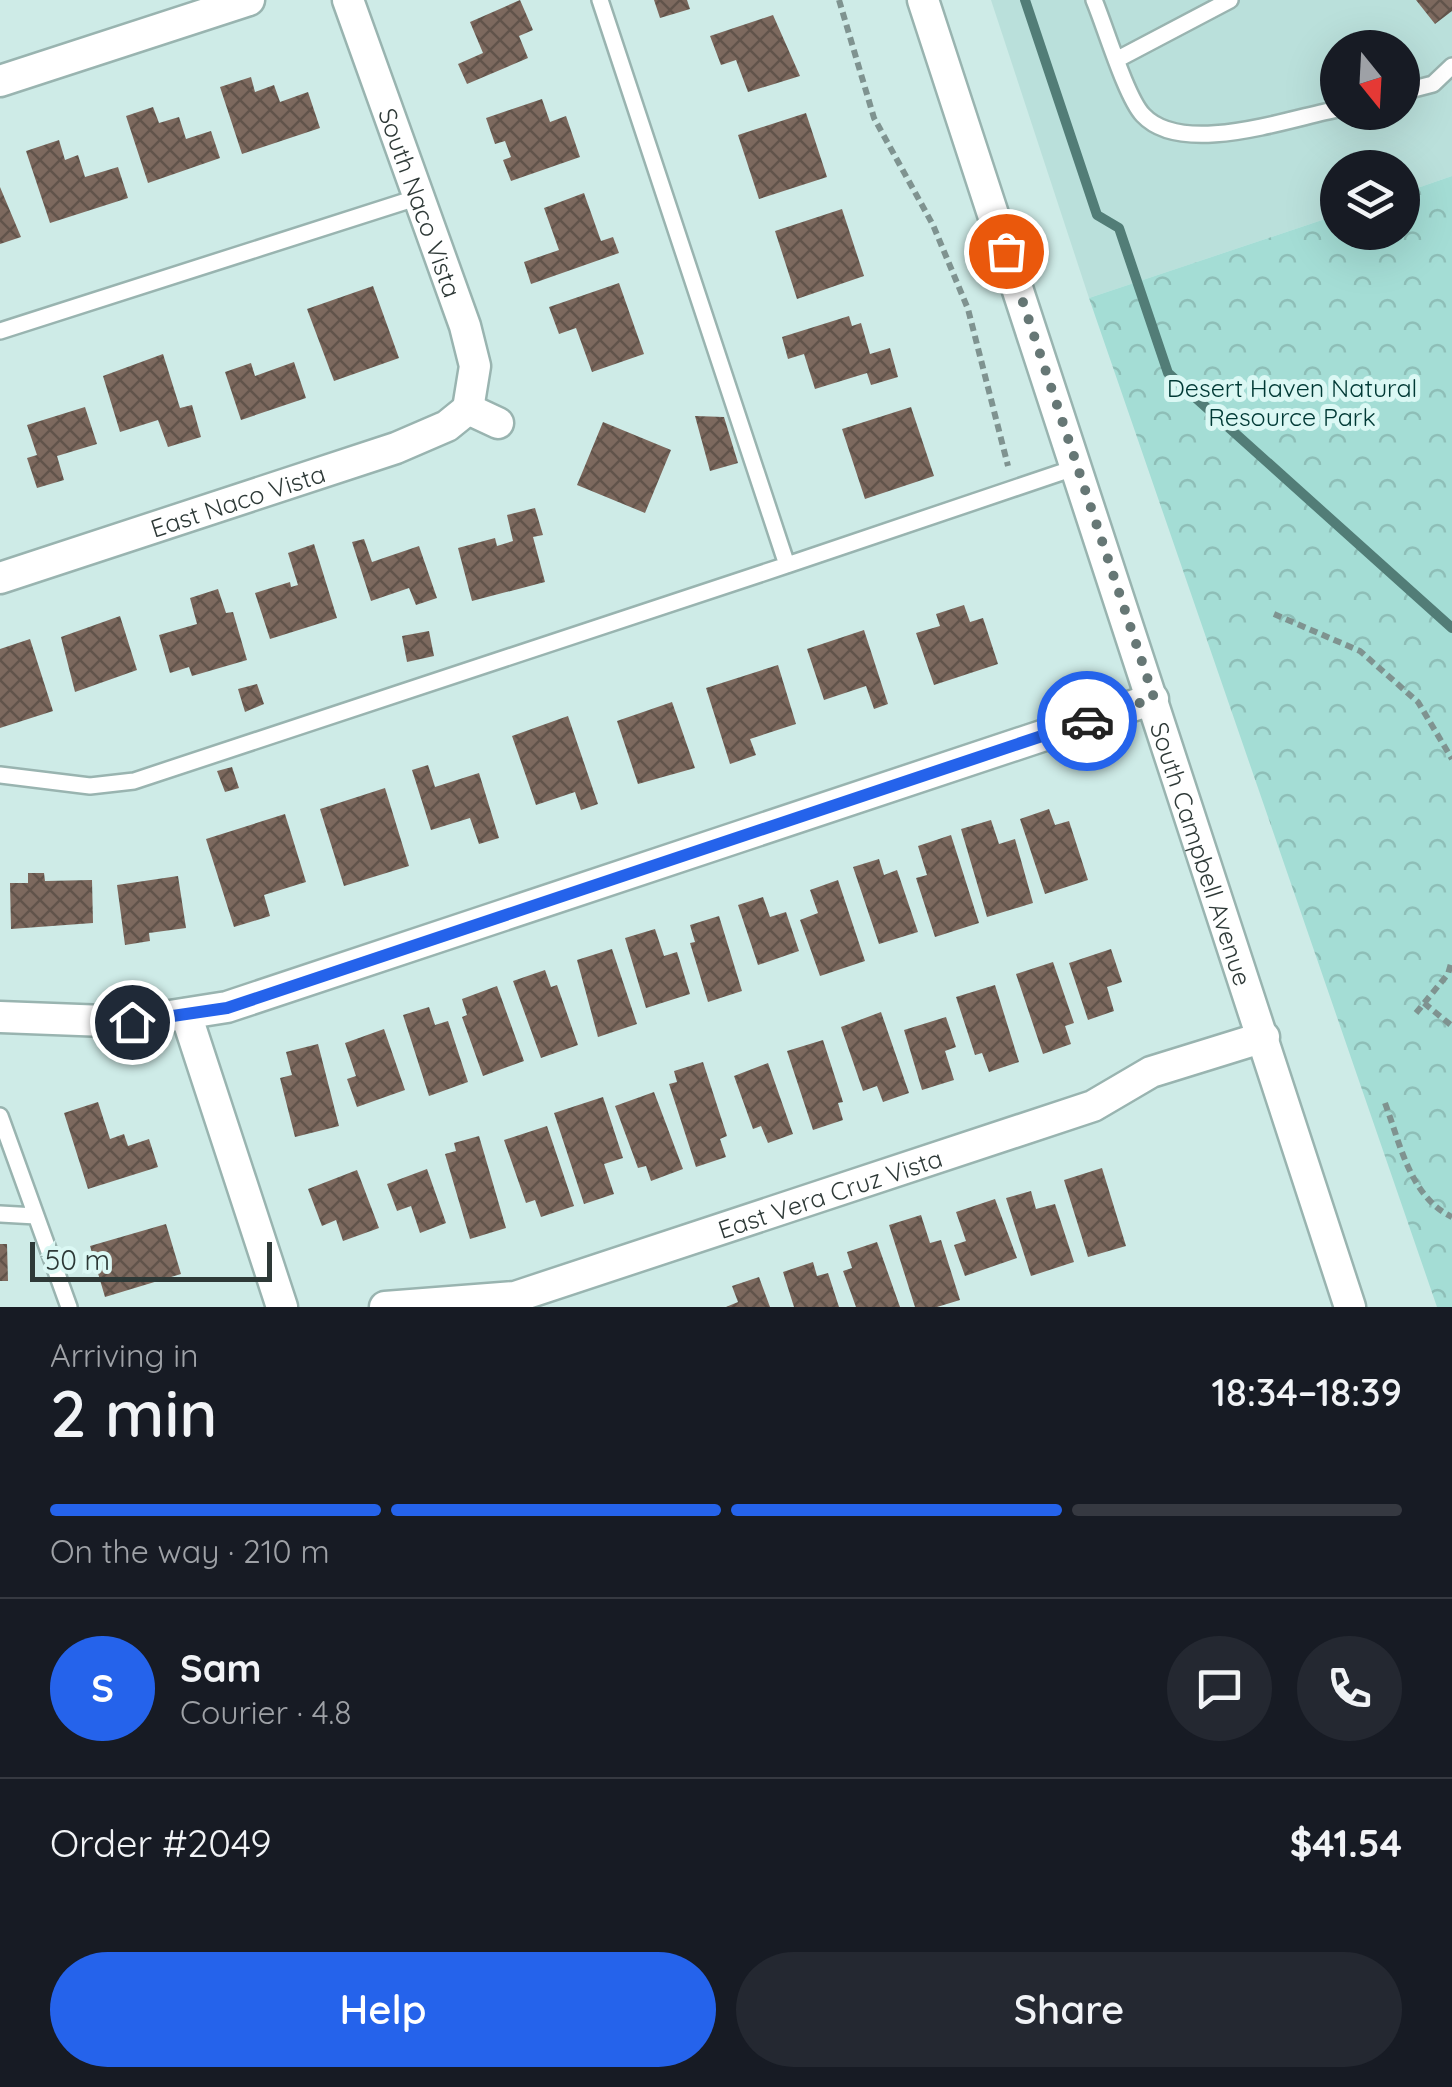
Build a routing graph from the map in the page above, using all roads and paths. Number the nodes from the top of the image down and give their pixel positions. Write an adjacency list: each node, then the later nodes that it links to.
1 (249, 0): 10 (street)
2 (348, 0): 13 (street, South Naco Vista)
3 (600, 0): 19 (lane)
4 (839, 0): 18 (path)
5 (923, 0): 17 (street, South Campbell Avenue)
6 (1094, 0): 8 (lane)
7 (1230, 0): 8 (lane)
8 (1118, 59): 12 (lane)
9 (1452, 66): 11 (lane)
10 (0, 81)
11 (1420, 87)
12 (1320, 113)
13 (418, 198): 14 (lane); 15 (street, South Naco Vista)
14 (0, 331)
15 (468, 409): 16 (street); 20 (street, East Naco Vista)
16 (498, 423)
17 (1077, 467): 18 (lane); 22 (street, South Campbell Avenue)
18 (1014, 488): 19 (lane)
19 (786, 565): 24 (lane)
20 (0, 578)
21 (1274, 614): 23 (path)
22 (1154, 698): 28 (street); 31 (street, South Campbell Avenue)
23 (1452, 758)
24 (0, 775)
25 (1452, 960): 26 (path)
26 (1424, 1004): 27 (path); 30 (path)
27 (1416, 1013)
28 (186, 1014): 29 (street); 38 (street)
29 (0, 1016)
30 (1452, 1026)
31 (1264, 1038): 39 (street, East Vera Cruz Vista); 40 (street, South Campbell Avenue)
32 (1385, 1103): 36 (path)
33 (0, 1116): 35 (lane)
34 (0, 1214): 35 (lane)
35 (36, 1216): 37 (lane)
36 (1452, 1217)
37 (69, 1307)
38 (282, 1307)
39 (386, 1307)
40 (1350, 1307)

